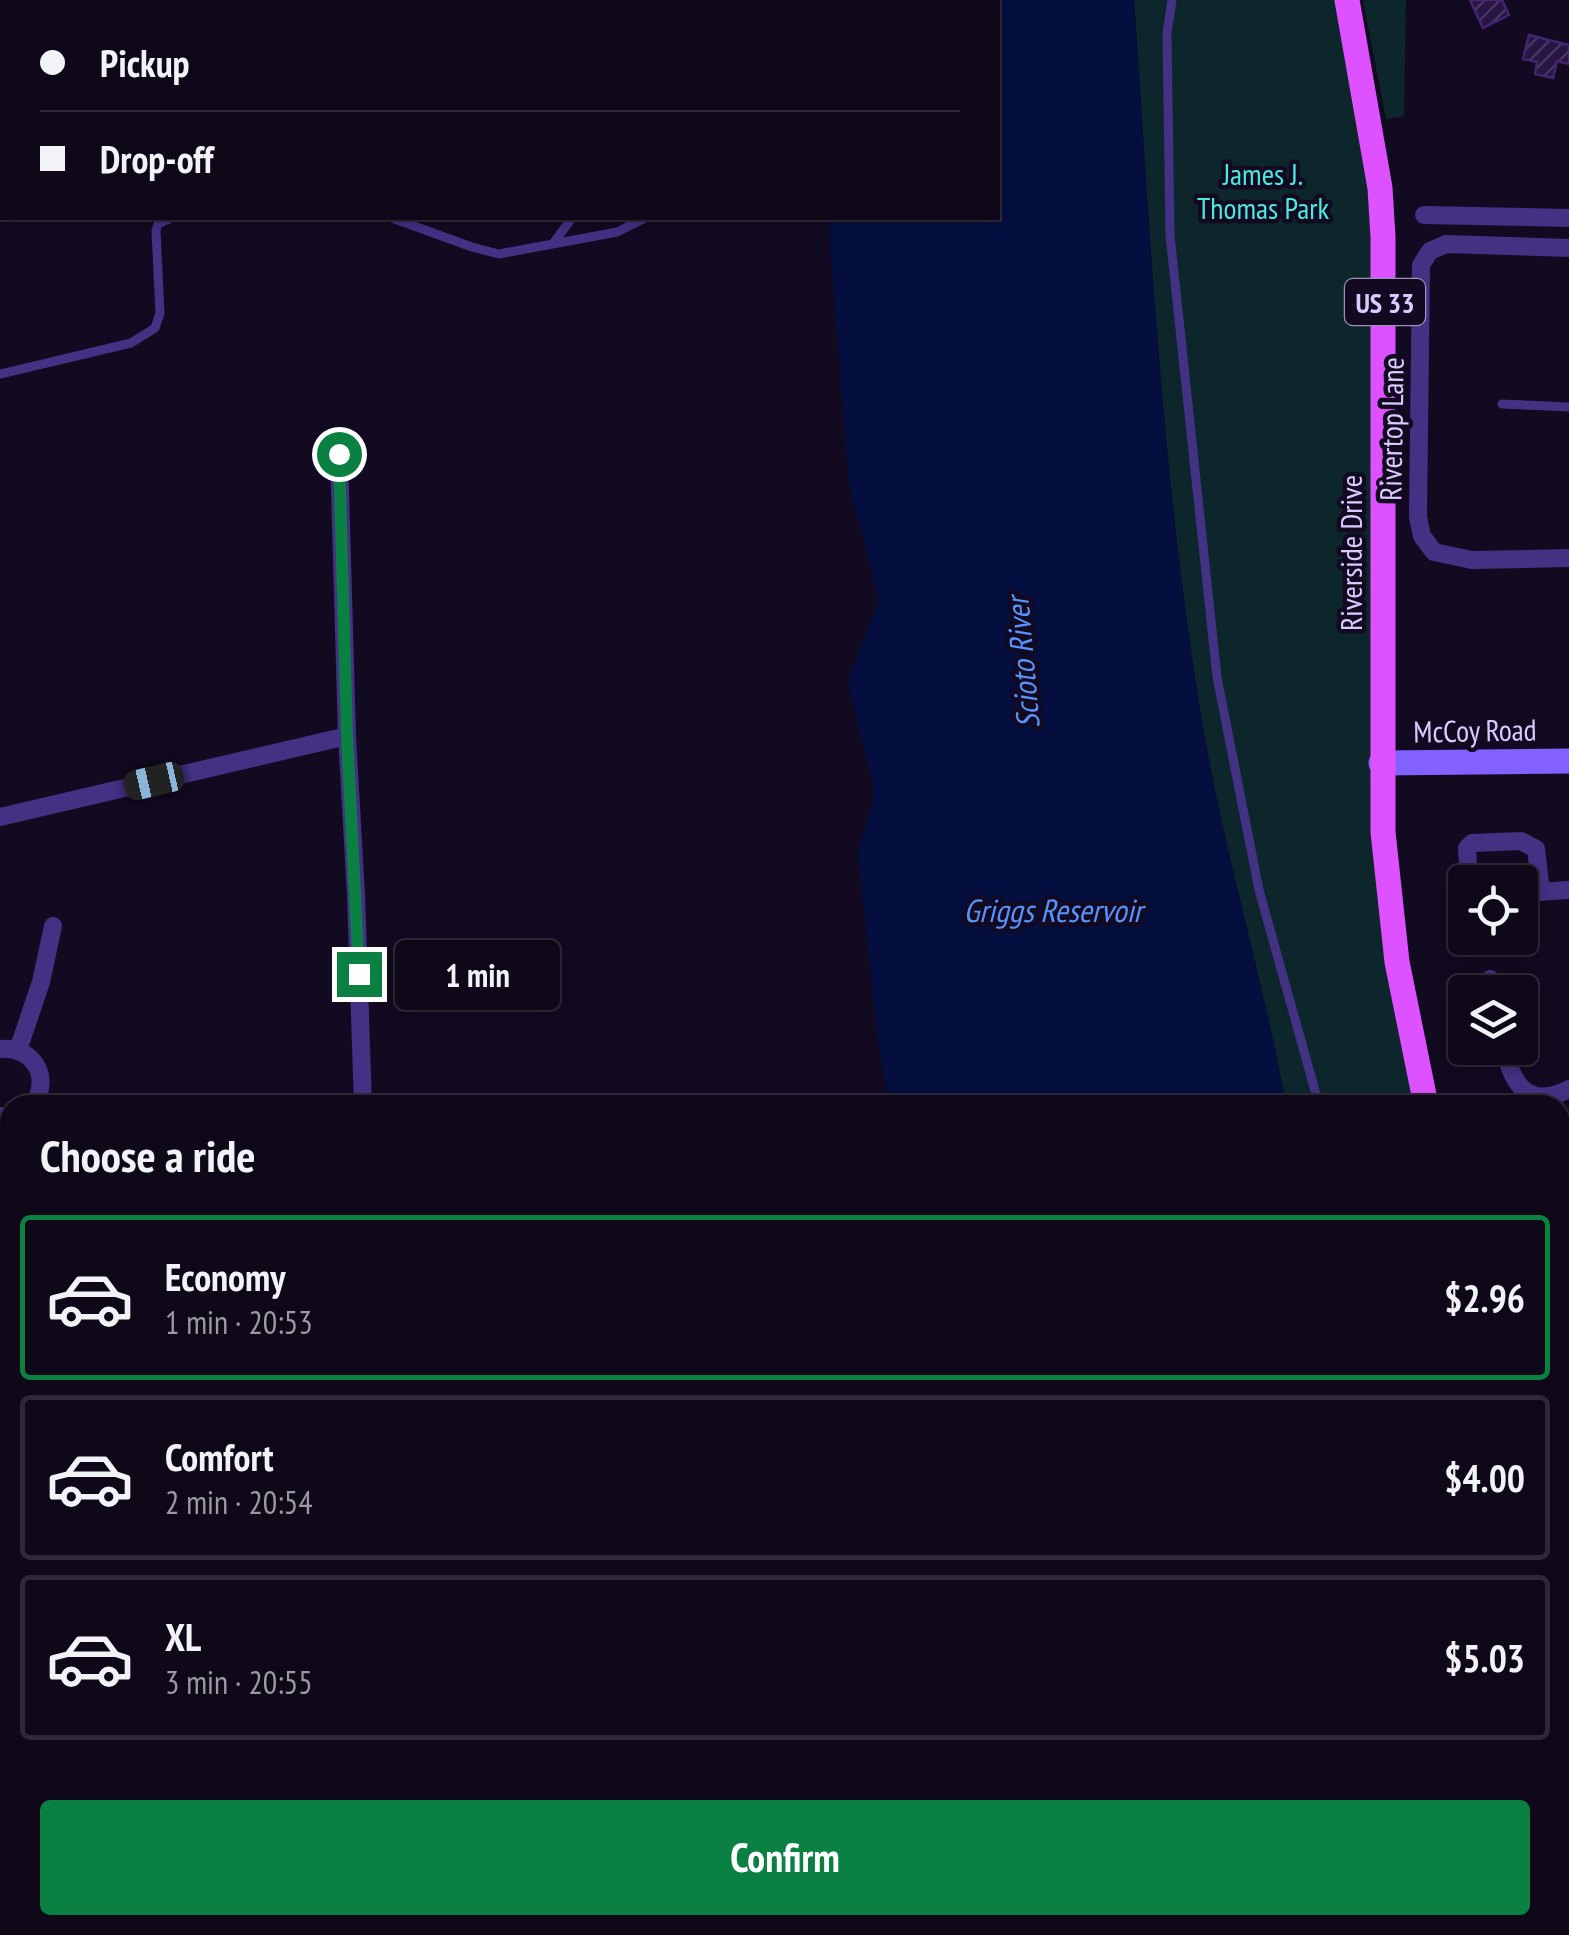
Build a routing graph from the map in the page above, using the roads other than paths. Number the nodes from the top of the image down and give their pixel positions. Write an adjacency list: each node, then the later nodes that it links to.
1 (1172, 0): 30 (lane)
2 (1347, 0): 18 (main road, Riverside Drive / US 33)
3 (1424, 215): 4 (street)
4 (1569, 218)
5 (167, 220): 11 (lane)
6 (397, 220): 9 (lane)
7 (571, 220): 9 (lane)
8 (642, 220): 9 (lane)
9 (555, 241)
10 (1569, 248): 15 (street, Rivertop Lane)
11 (0, 374)
12 (1502, 404): 13 (lane)
13 (1569, 407)
14 (339, 454): 16 (street)
15 (1569, 558)
16 (347, 736): 19 (street); 29 (street)
17 (1569, 761): 18 (main road, McCoy Road)
18 (1381, 763): 31 (main road, Riverside Drive / US 33)
19 (0, 817)
20 (1468, 865): 21 (street)
21 (1537, 865)
22 (1538, 870): 24 (street)
23 (1569, 890): 24 (street)
24 (1540, 892)
25 (53, 926): 26 (street)
26 (9, 1050): 28 (street)
27 (1508, 1065): 32 (street)
28 (39, 1095)
29 (363, 1095)
30 (1315, 1095)
31 (1424, 1095)
32 (1538, 1095)

